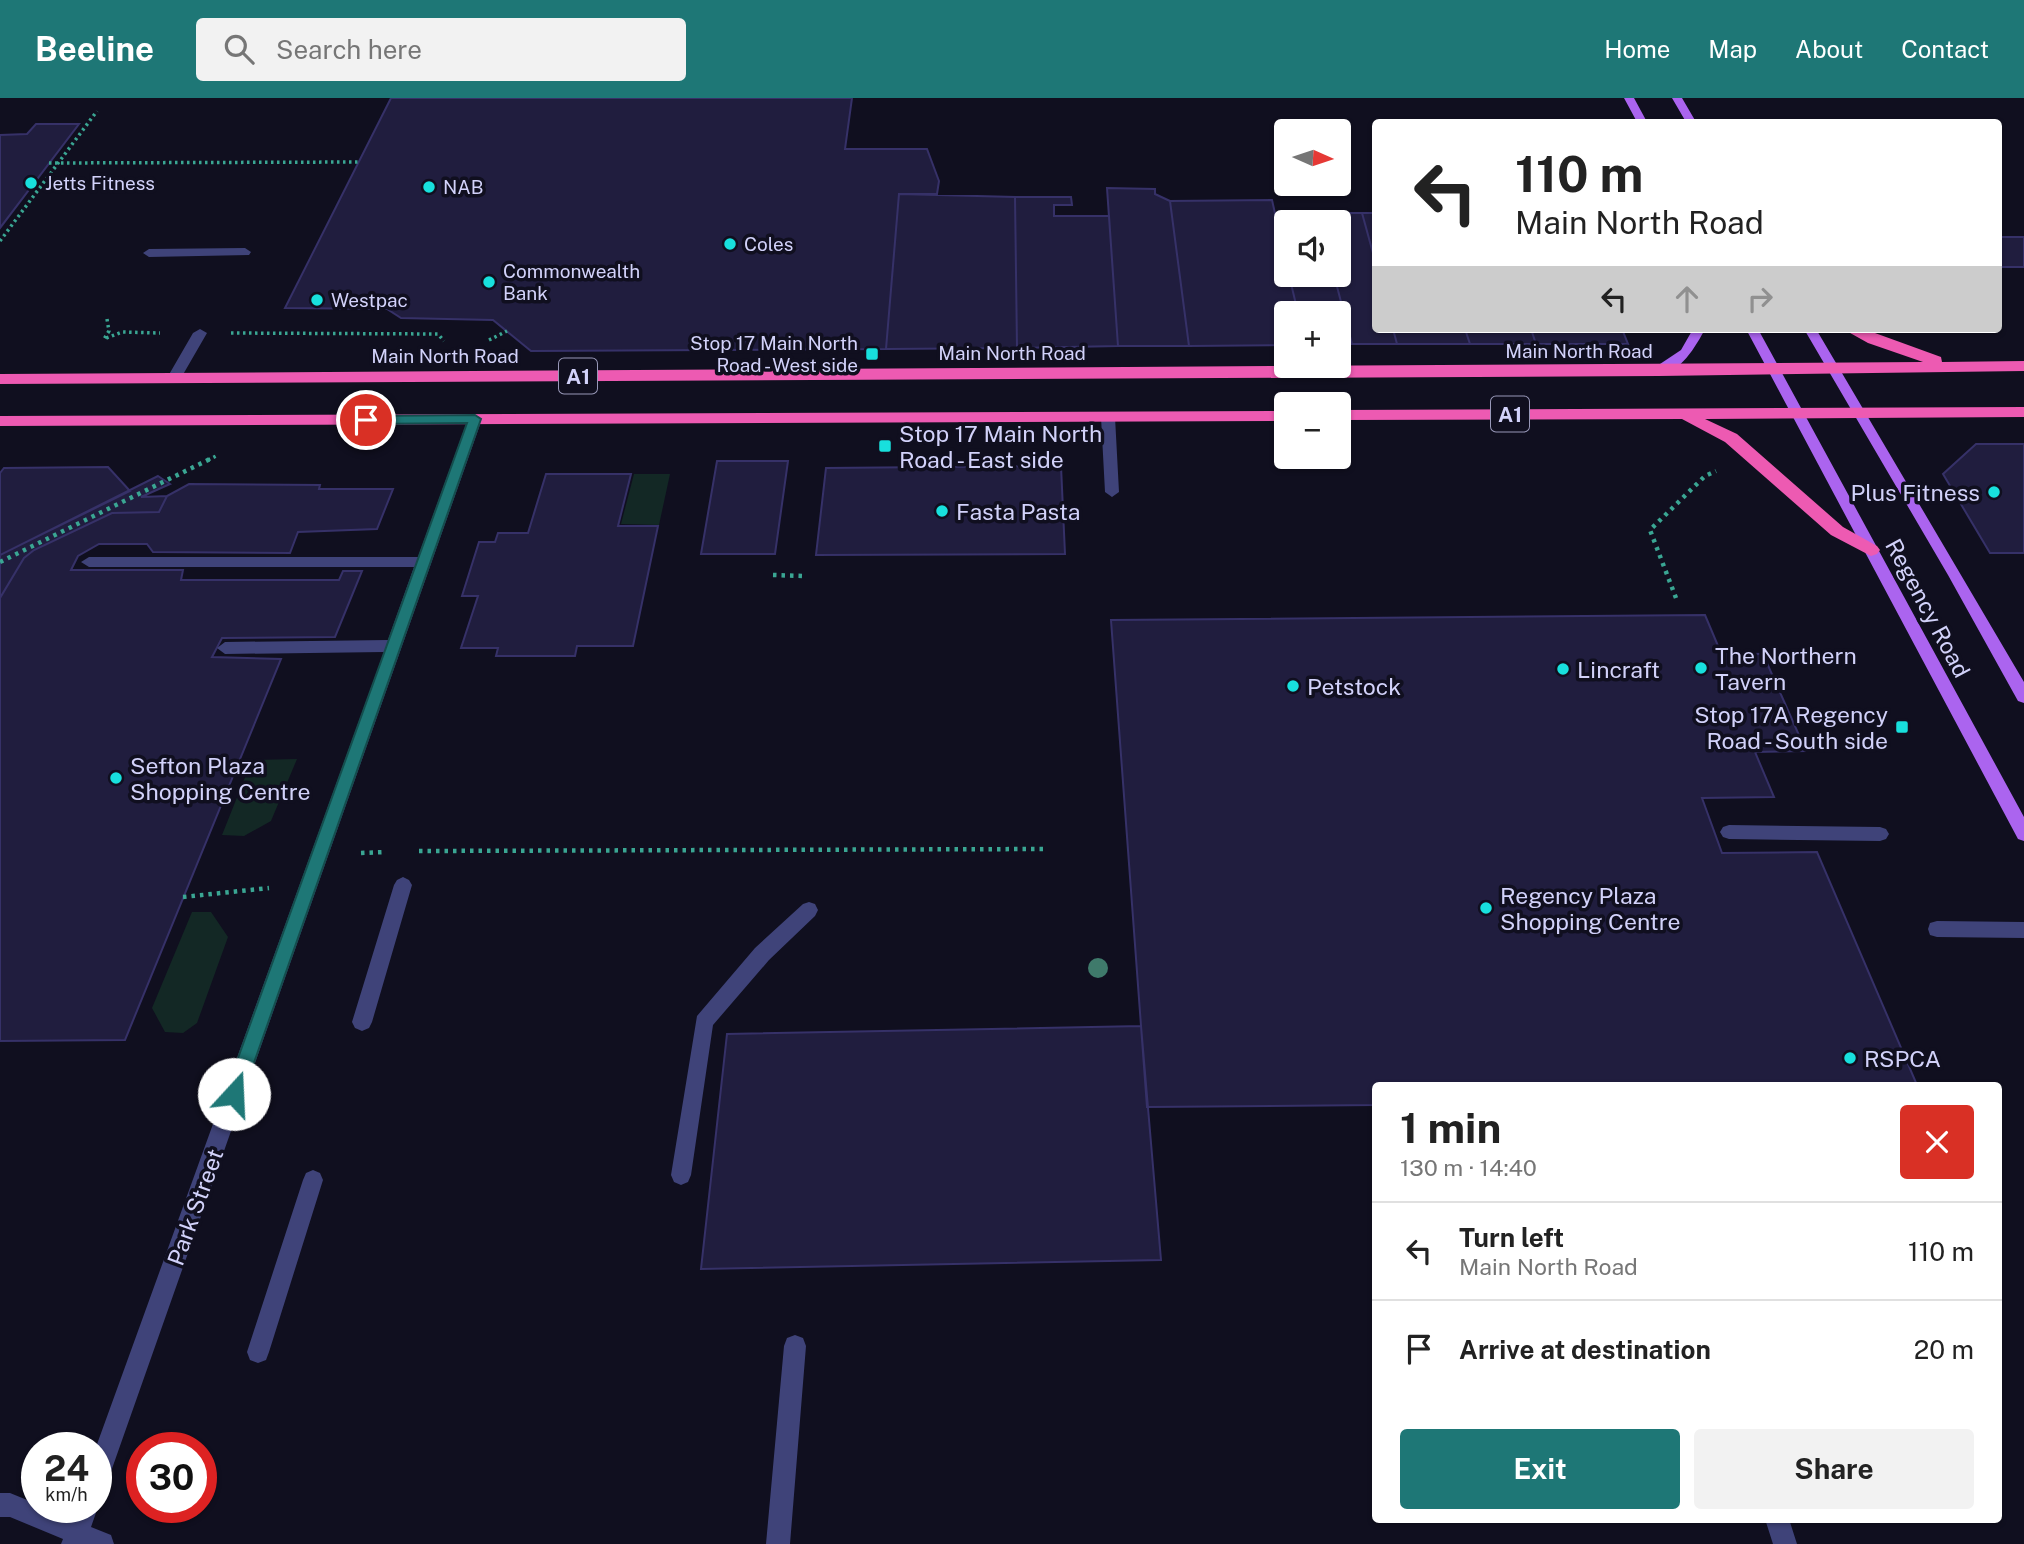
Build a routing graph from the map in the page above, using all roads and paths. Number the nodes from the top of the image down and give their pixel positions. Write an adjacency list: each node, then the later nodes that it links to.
1 (1629, 98): 4 (main road)
2 (1677, 98): 5 (main road)
3 (97, 111): 8 (path)
4 (1640, 119)
5 (1689, 119)
6 (359, 162): 8 (path)
7 (48, 163): 8 (path)
8 (59, 163): 9 (path)
9 (0, 242)
10 (245, 252): 11 (street)
11 (149, 253)
12 (107, 319): 13 (path)
13 (200, 333): 18 (path); 24 (street)
14 (1697, 333): 23 (main road)
15 (1754, 333): 22 (main road, Regency Road)
16 (1812, 333): 21 (main road, Regency Road)
17 (1860, 333): 20 (highway)
18 (447, 344)
19 (2024, 366): 20 (highway, Main North Road / A1)
20 (1954, 367): 21 (highway, Main North Road / A1)
21 (1834, 369): 22 (highway, Main North Road / A1); 28 (main road, Regency Road)
22 (1774, 370): 23 (highway, Main North Road / A1); 27 (main road, Regency Road)
23 (1659, 371): 24 (highway, Main North Road / A1)
24 (174, 378): 25 (highway, Main North Road / A1)
25 (0, 379)
26 (2024, 412): 28 (highway, A1)
27 (1798, 414): 28 (highway, A1); 31 (highway, A1); 38 (main road, Regency Road)
28 (1860, 414): 47 (main road, Regency Road)
29 (1274, 415): 32 (highway, A1)
30 (1351, 415): 31 (highway, A1)
31 (1682, 415): 38 (highway)
32 (1108, 417): 33 (highway, A1); 37 (street)
33 (475, 419): 34 (highway, A1); 41 (street, Park Street)
34 (0, 421)
35 (217, 455): 39 (path)
36 (1726, 467): 44 (path)
37 (1112, 492)
38 (1871, 550): 50 (main road, Regency Road)
39 (0, 562)
40 (89, 562): 41 (street)
41 (424, 562): 45 (street, Park Street)
42 (773, 575): 43 (path)
43 (804, 576)
44 (1676, 598)
45 (394, 646): 46 (street); 54 (street, Park Street)
46 (225, 648)
47 (2024, 697)
48 (1729, 832): 49 (street)
49 (1880, 834)
50 (2024, 834)
51 (1046, 849): 52 (path)
52 (417, 851)
53 (389, 852): 54 (path)
54 (310, 883): 56 (path); 65 (street, Park Street)
55 (403, 885): 60 (street)
56 (183, 897)
57 (809, 910): 61 (street)
58 (1937, 929): 59 (street)
59 (2024, 930)
60 (362, 1022)
61 (681, 1175)
62 (313, 1180): 64 (street)
63 (795, 1346): 70 (street)
64 (258, 1352)
65 (112, 1435)
66 (0, 1505): 68 (street)
67 (1778, 1523): 71 (street)
68 (75, 1539): 69 (street)
69 (102, 1544)
70 (778, 1544)
71 (1785, 1544)

